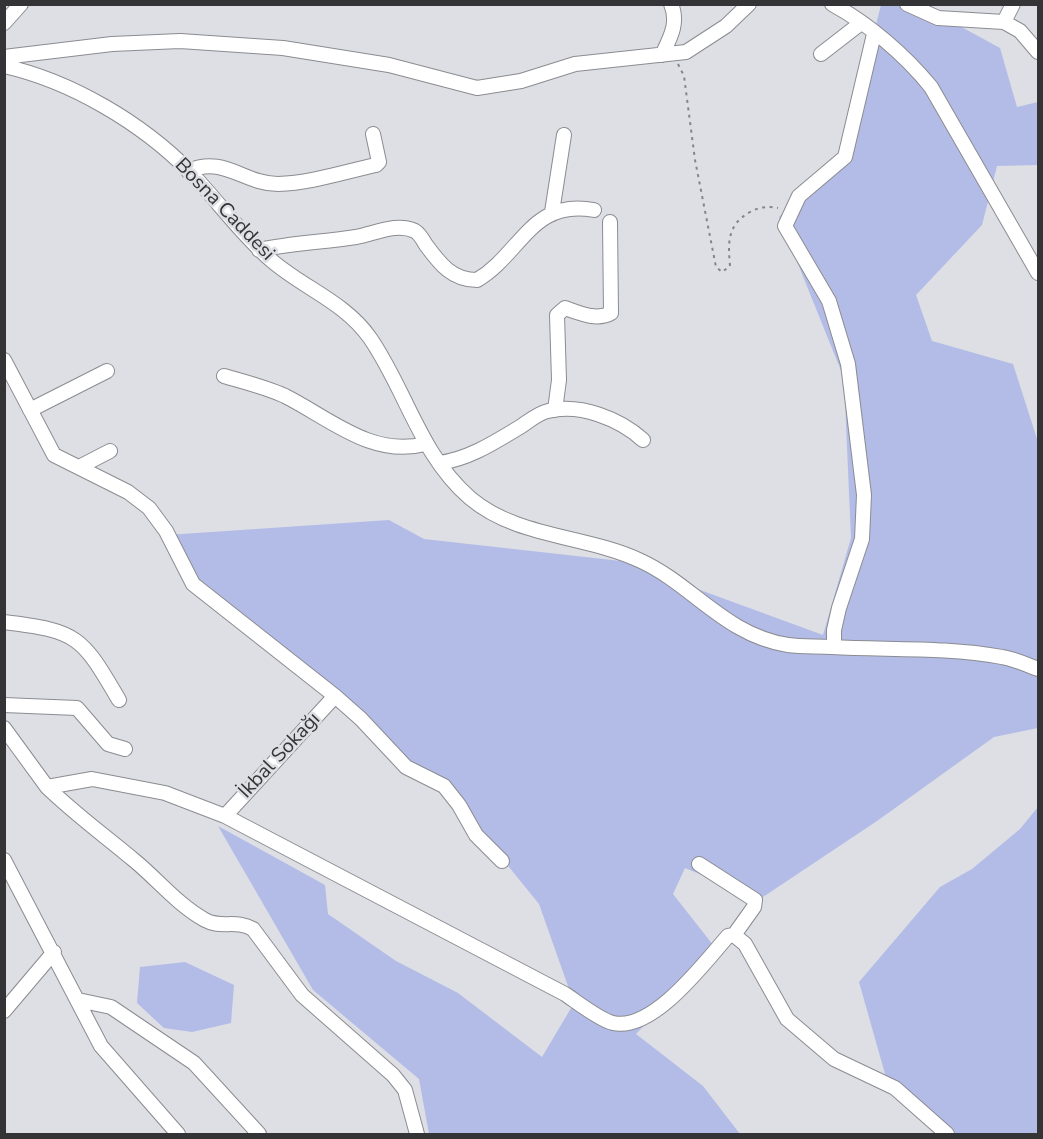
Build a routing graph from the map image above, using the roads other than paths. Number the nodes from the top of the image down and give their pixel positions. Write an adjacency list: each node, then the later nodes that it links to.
1 (21, 4): 8 (street)
2 (671, 4): 12 (street)
3 (749, 4): 12 (street)
4 (832, 4): 9 (street)
5 (907, 4): 7 (street)
6 (1013, 4): 7 (street)
7 (1004, 22): 11 (street)
8 (4, 23)
9 (861, 23): 10 (street); 13 (street)
10 (874, 34): 23 (street); 35 (street)
11 (1038, 52)
12 (668, 54): 14 (street)
13 (821, 54)
14 (4, 57)
15 (4, 66): 18 (street, Bosna Caddesi)
16 (373, 134): 18 (street)
17 (564, 135): 20 (street)
18 (189, 171): 22 (street, Bosna Caddesi)
19 (594, 210): 20 (street)
20 (552, 212): 22 (street)
21 (610, 222): 28 (street)
22 (259, 249): 30 (street, Bosna Caddesi)
23 (1038, 273)
24 (4, 360): 27 (street)
25 (107, 371): 27 (street)
26 (224, 376): 30 (street)
27 (30, 410): 33 (street)
28 (555, 410): 29 (street); 32 (street)
29 (643, 440)
30 (425, 444): 32 (street, Bosna Caddesi)
31 (110, 451): 33 (street)
32 (440, 464): 35 (street, Bosna Caddesi)
33 (81, 466): 37 (street)
34 (4, 622): 38 (street)
35 (834, 647): 36 (street, Bosna Caddesi)
36 (1038, 669)
37 (335, 696): 43 (street, İkbal Sokağı); 45 (street)
38 (119, 700)
39 (4, 705): 41 (street)
40 (4, 728): 42 (street)
41 (125, 749)
42 (47, 787): 43 (street); 54 (street)
43 (225, 816): 48 (street)
44 (4, 860): 47 (street)
45 (502, 861)
46 (699, 864): 48 (street)
47 (7, 875): 49 (street)
48 (734, 935): 55 (street)
49 (54, 952): 50 (street); 51 (street)
50 (78, 1000): 52 (street); 53 (street)
51 (4, 1011)
52 (178, 1134)
53 (259, 1134)
54 (417, 1134)
55 (947, 1134)

